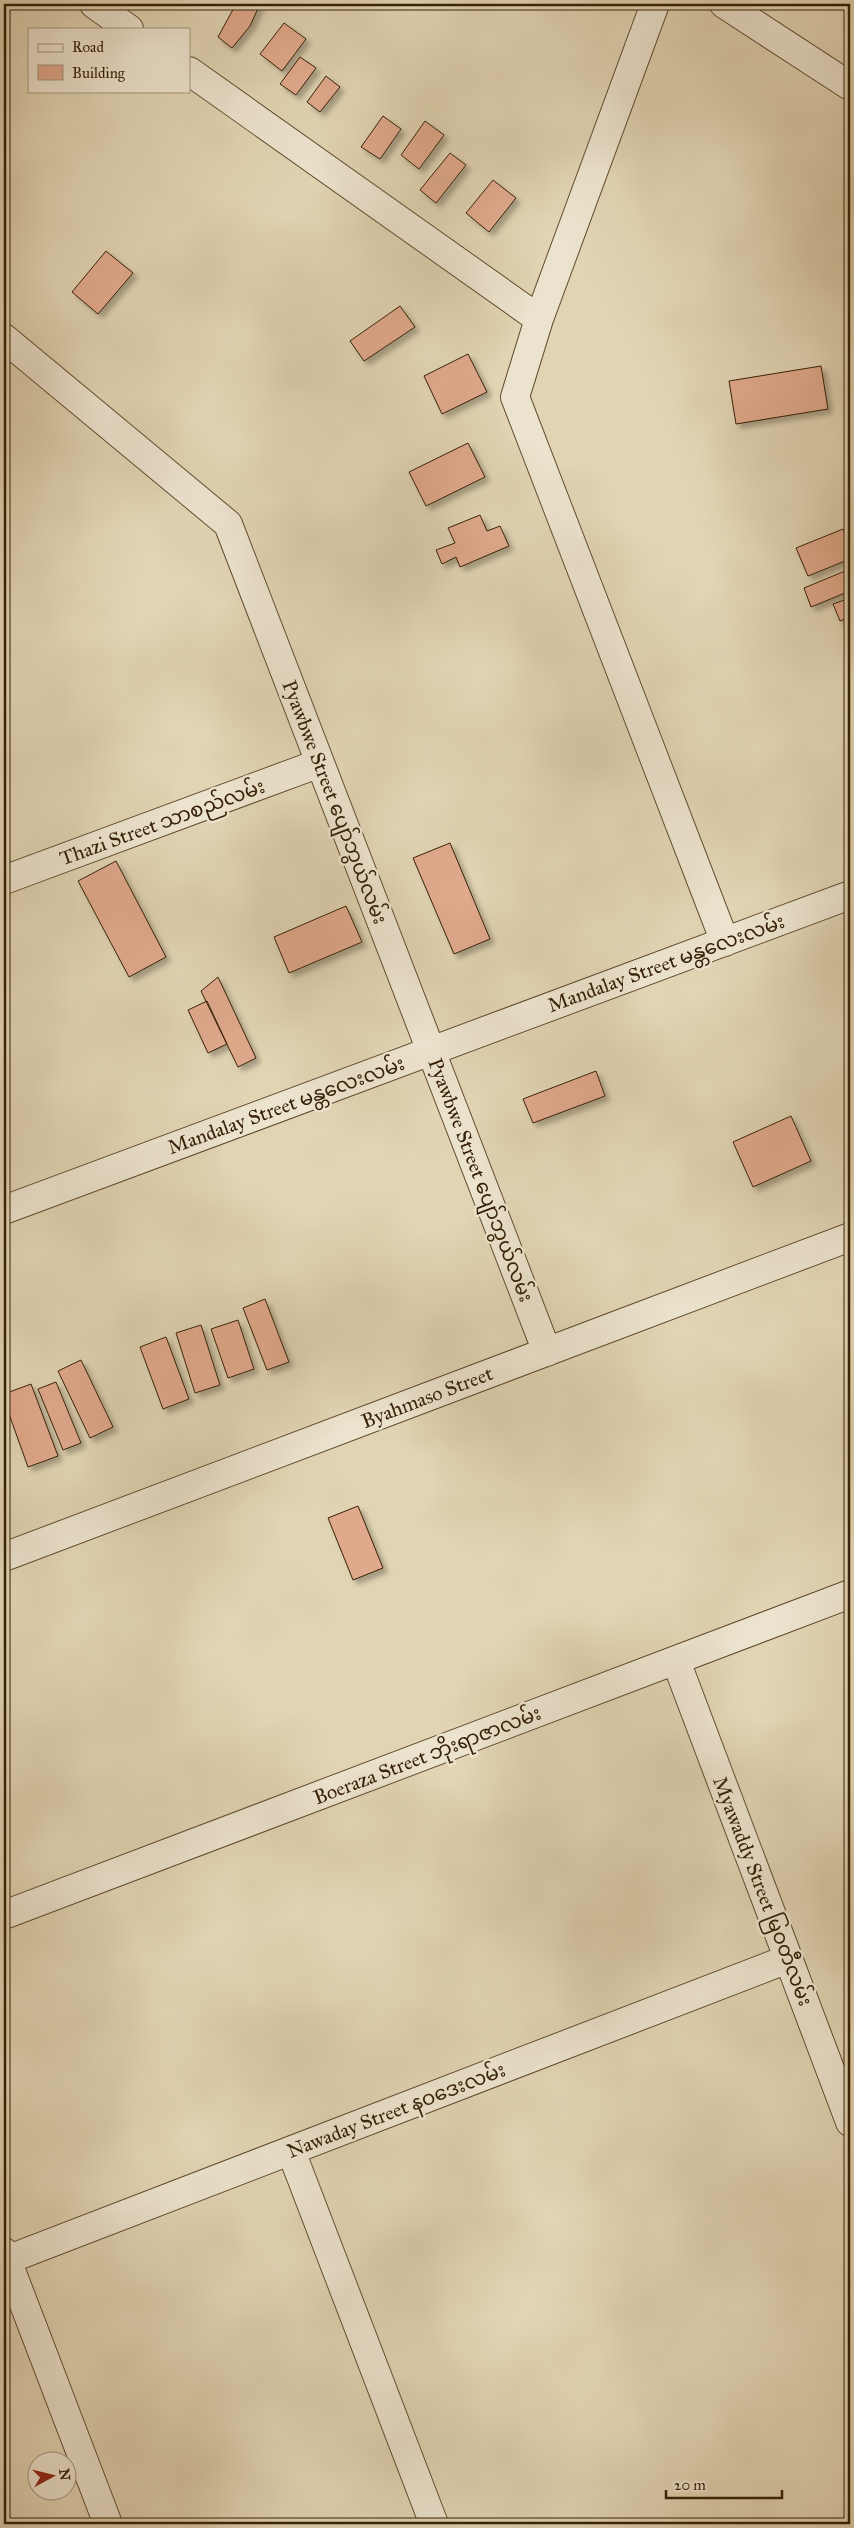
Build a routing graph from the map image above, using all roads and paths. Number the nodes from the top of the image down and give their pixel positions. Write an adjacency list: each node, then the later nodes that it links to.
1 (94, 4): 4 (street)
2 (655, 4): 7 (street)
3 (724, 4): 6 (street)
4 (128, 28)
5 (190, 72): 7 (street)
6 (850, 86)
7 (539, 319): 12 (street)
8 (4, 338): 9 (street, Pyawbwe Street ပျော်ဘွယ်လမ်း)
9 (320, 763): 10 (street, Thazi Street သာစည်လမ်း); 13 (street, Pyawbwe Street ပျော်ဘွယ်လမ်း)
10 (4, 880)
11 (850, 895): 12 (street, Mandalay Street မန္တလေးလမ်း)
12 (725, 942): 13 (street, Mandalay Street မန္တလေးလမ်း)
13 (431, 1051): 14 (street, Mandalay Street မန္တလေးလမ်း); 16 (street, Pyawbwe Street ပျော်ဘွယ်လမ်း)
14 (4, 1210)
15 (850, 1237): 16 (street, Byahmaso Street)
16 (547, 1352): 17 (street, Byahmaso Street)
17 (4, 1557)
18 (850, 1594): 19 (street, Boeraza Street ဘိုးရာဇာလမ်း)
19 (676, 1660): 20 (street, Boeraza Street ဘိုးရာဇာလမ်း); 21 (street, Myawaddy Street မြဝတီလမ်း)
20 (4, 1915)
21 (788, 1959): 22 (street, Myawaddy Street မြဝတီလမ်း); 23 (street, Nawaday Street နဝဒေးလမ်း)
22 (850, 2122)
23 (291, 2150): 24 (street, Nawaday Street နဝဒေးလမ်း); 26 (street)
24 (5, 2258): 25 (street)
25 (108, 2524)
26 (434, 2524)

